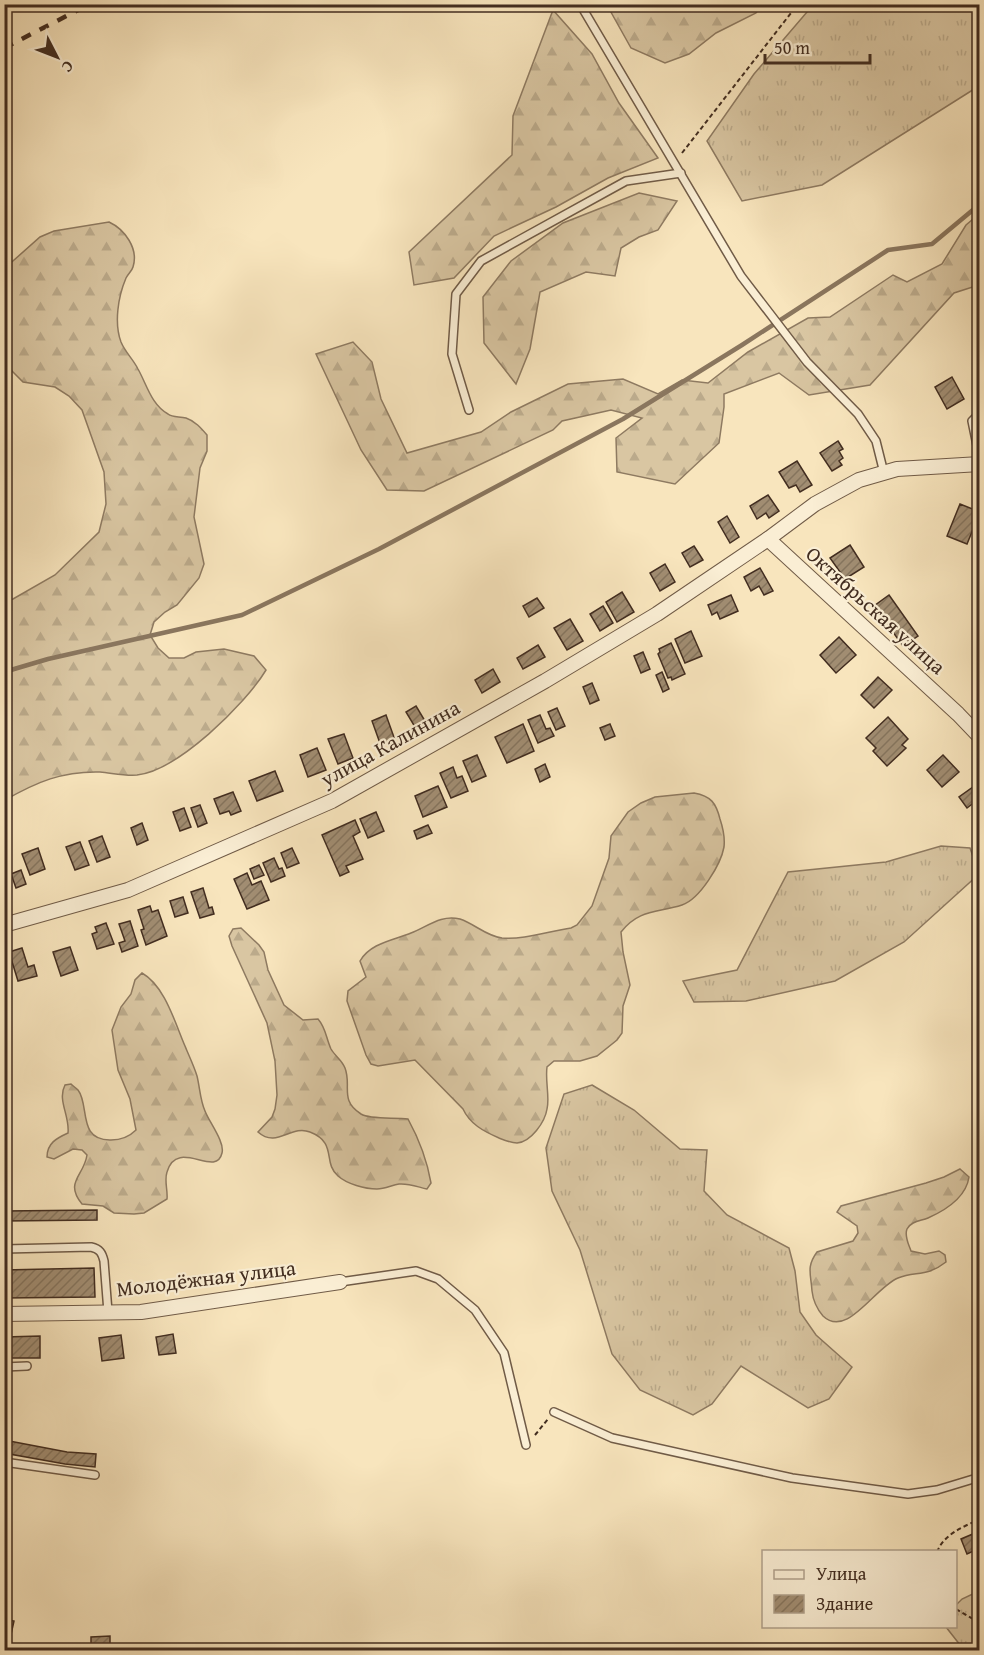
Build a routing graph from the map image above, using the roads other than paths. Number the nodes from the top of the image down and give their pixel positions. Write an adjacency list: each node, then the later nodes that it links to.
1 (580, 4): 2 (lane)
2 (681, 173): 3 (lane); 6 (lane)
3 (468, 410)
4 (980, 413): 5 (lane)
5 (980, 462): 6 (street, улица Калинина)
6 (884, 473): 7 (street, улица Калинина)
7 (768, 539): 8 (street, Октябрьская улица); 11 (street, улица Калинина)
8 (958, 714): 9 (street); 10 (street, Октябрьская улица)
9 (980, 725)
10 (980, 737)
11 (4, 925)
12 (4, 1249): 14 (lane)
13 (340, 1282): 14 (street, Молодёжная улица); 19 (lane)
14 (108, 1312): 15 (street, Молодёжная улица)
15 (4, 1314)
16 (4, 1366): 17 (lane)
17 (27, 1366)
18 (554, 1412): 22 (lane)
19 (526, 1445)
20 (4, 1462): 21 (lane)
21 (95, 1475)
22 (980, 1476)

